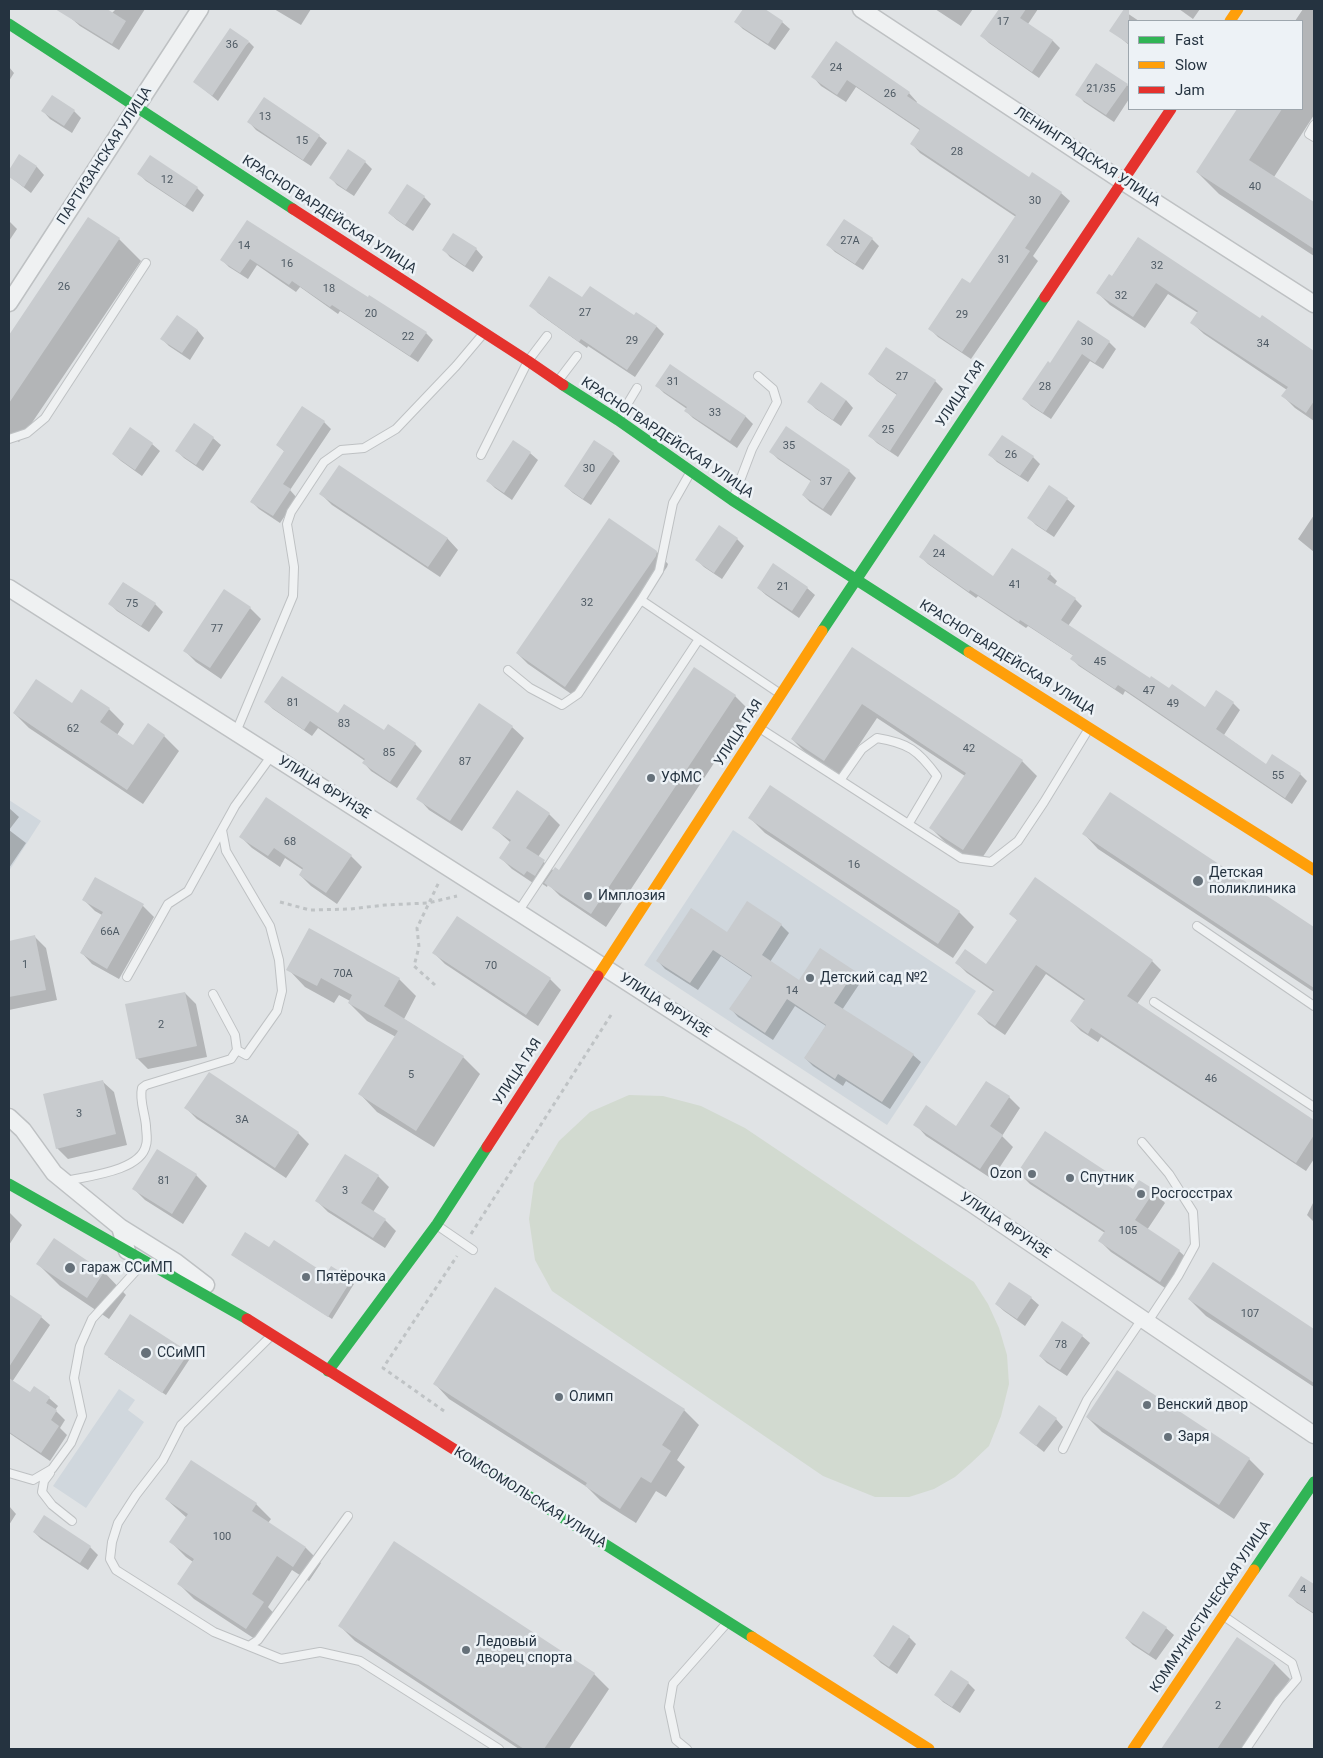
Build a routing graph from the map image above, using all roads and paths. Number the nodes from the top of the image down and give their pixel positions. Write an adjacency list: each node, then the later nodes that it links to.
1 (200, 9): 6 (street, ПАРТИЗАНСКАЯ УЛИЦА)
2 (861, 9): 10 (street, ЛЕНИНГРАДСКАЯ УЛИЦА)
3 (1238, 9): 4 (street)
4 (1231, 20)
5 (9, 24): 6 (street, КРАСНОГВАРДЕЙСКАЯ УЛИЦА)
6 (136, 108): 12 (street, ПАРТИЗАНСКАЯ УЛИЦА); 14 (street, КРАСНОГВАРДЕЙСКАЯ УЛИЦА)
7 (1170, 110): 10 (street, УЛИЦА ГАЯ)
8 (1314, 125): 9 (lane)
9 (1314, 137)
10 (1122, 181): 13 (street, ЛЕНИНГРАДСКАЯ УЛИЦА); 26 (street, УЛИЦА ГАЯ)
11 (146, 263): 22 (lane)
12 (9, 303)
13 (1314, 304)
14 (483, 333): 17 (street, КРАСНОГВАРДЕЙСКАЯ УЛИЦА); 34 (lane)
15 (546, 336): 17 (lane)
16 (577, 356): 19 (lane)
17 (528, 361): 19 (street, КРАСНОГВАРДЕЙСКАЯ УЛИЦА); 23 (lane)
18 (758, 376): 25 (lane)
19 (557, 382): 21 (street, КРАСНОГВАРДЕЙСКАЯ УЛИЦА)
20 (637, 388): 21 (lane)
21 (618, 420): 24 (street, КРАСНОГВАРДЕЙСКАЯ УЛИЦА)
22 (9, 439)
23 (481, 456)
24 (691, 471): 25 (street, КРАСНОГВАРДЕЙСКАЯ УЛИЦА); 28 (lane)
25 (732, 500): 26 (street, КРАСНОГВАРДЕЙСКАЯ УЛИЦА)
26 (854, 580): 31 (street, УЛИЦА ГАЯ); 33 (street, КРАСНОГВАРДЕЙСКАЯ УЛИЦА)
27 (9, 588): 34 (street, УЛИЦА ФРУНЗЕ)
28 (641, 600): 29 (lane); 30 (lane)
29 (699, 639): 31 (lane); 44 (lane)
30 (508, 670)
31 (782, 694): 32 (street, УЛИЦА ГАЯ)
32 (760, 728): 36 (lane); 46 (street, УЛИЦА ГАЯ)
33 (1089, 728): 37 (lane); 39 (street, КРАСНОГВАРДЕЙСКАЯ УЛИЦА)
34 (236, 732): 35 (street, УЛИЦА ФРУНЗЕ)
35 (272, 755): 38 (lane); 44 (street, УЛИЦА ФРУНЗЕ)
36 (841, 779): 37 (lane); 37 (lane)
37 (909, 823)
38 (222, 830): 47 (lane); 53 (lane)
39 (1314, 870)
40 (442, 877): 43 (path)
41 (461, 895): 43 (path)
42 (280, 902): 43 (path)
43 (428, 903): 48 (path)
44 (518, 912): 46 (street, УЛИЦА ФРУНЗЕ)
45 (1197, 926): 51 (lane)
46 (604, 967): 59 (street, УЛИЦА ГАЯ); 66 (street, УЛИЦА ФРУНЗЕ)
47 (128, 977)
48 (435, 985)
49 (213, 994): 53 (lane)
50 (1154, 1002): 54 (lane)
51 (1314, 1006)
52 (611, 1016): 61 (path)
53 (238, 1050): 57 (lane)
54 (1314, 1107)
55 (9, 1117): 57 (street)
56 (1142, 1142): 66 (lane)
57 (64, 1182): 60 (street)
58 (9, 1184): 63 (street, КОМСОМОЛЬСКАЯ УЛИЦА)
59 (436, 1224): 61 (lane); 68 (street, УЛИЦА ГАЯ)
60 (120, 1227): 63 (street); 65 (street)
61 (464, 1244): 62 (lane); 69 (path)
62 (473, 1250)
63 (127, 1251): 64 (street, КОМСОМОЛЬСКАЯ УЛИЦА)
64 (145, 1261): 65 (street, КОМСОМОЛЬСКАЯ УЛИЦА); 72 (lane)
65 (229, 1308): 67 (street, КОМСОМОЛЬСКАЯ УЛИЦА)
66 (1145, 1321): 70 (street, УЛИЦА ФРУНЗЕ); 71 (lane)
67 (272, 1334): 68 (street, КОМСОМОЛЬСКАЯ УЛИЦА); 79 (lane)
68 (328, 1371): 78 (street, КОМСОМОЛЬСКАЯ УЛИЦА)
69 (444, 1411)
70 (1314, 1435)
71 (1063, 1449)
72 (52, 1469): 73 (lane); 76 (lane)
73 (9, 1473)
74 (1314, 1482): 77 (street, КОММУНИСТИЧЕСКАЯ УЛИЦА)
75 (348, 1516): 79 (lane)
76 (72, 1521)
77 (1224, 1616): 83 (street, КОММУНИСТИЧЕСКАЯ УЛИЦА); 84 (lane)
78 (727, 1623): 81 (lane); 82 (street, КОМСОМОЛЬСКАЯ УЛИЦА)
79 (249, 1646): 80 (lane)
80 (499, 1749)
81 (687, 1749)
82 (930, 1749)
83 (1133, 1749)
84 (1246, 1749)

